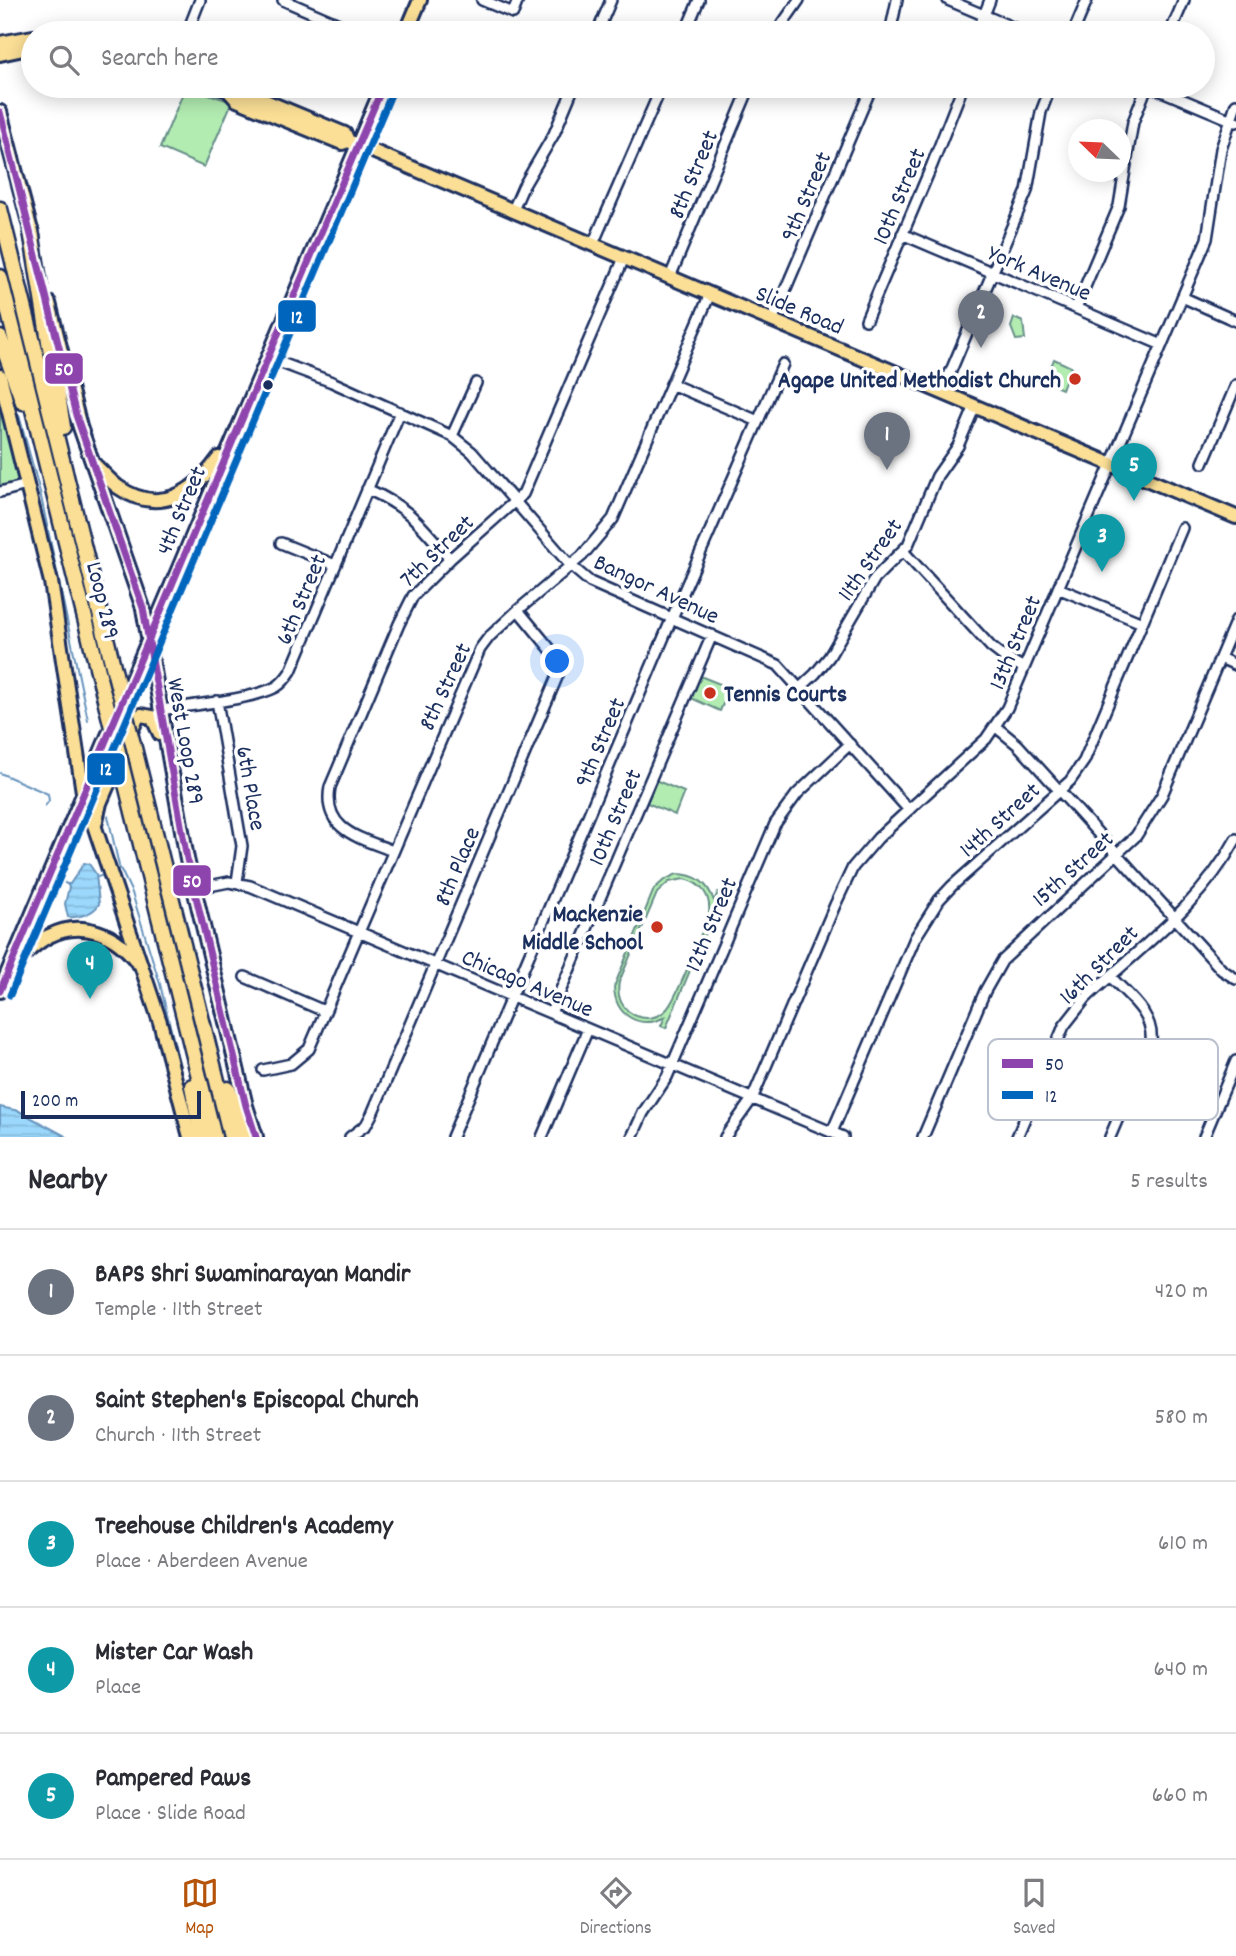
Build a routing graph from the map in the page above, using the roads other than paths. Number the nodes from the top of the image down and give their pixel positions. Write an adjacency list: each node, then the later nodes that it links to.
1 (200, 0): 15 (street)
2 (283, 0): 16 (street)
3 (420, 0): 17 (main road)
4 (482, 0): 5 (street)
5 (518, 0)
6 (611, 0): 18 (street)
7 (699, 0): 19 (street)
8 (799, 0): 20 (street)
9 (897, 0): 21 (street)
10 (948, 0): 14 (street)
11 (990, 0): 14 (street)
12 (1087, 0): 24 (street)
13 (1184, 0): 25 (street)
14 (984, 15): 22 (street); 23 (street)
15 (194, 21)
16 (326, 21)
17 (411, 21)
18 (602, 21)
19 (690, 21)
20 (784, 21)
21 (893, 21)
22 (982, 21)
23 (998, 21)
24 (1078, 21)
25 (1175, 21)
26 (21, 39): 27 (main road)
27 (0, 43)
28 (21, 50): 29 (main road)
29 (0, 54)
30 (258, 98): 43 (main road, Slide Road)
31 (377, 98): 43 (main road, 4th Street)
32 (569, 98): 45 (street)
33 (657, 98): 48 (street)
34 (745, 98): 52 (street, 8th Street)
35 (867, 98): 57 (street, 9th Street)
36 (958, 98): 47 (street, 10th Street)
37 (1046, 98): 50 (street)
38 (1144, 98): 55 (street)
39 (1178, 98): 42 (street)
40 (1236, 104): 42 (street, 13th Street)
41 (0, 112): 46 (main road, West Loop 289)
42 (1233, 121): 54 (street, 13th Street)
43 (353, 143): 45 (main road, Slide Road); 61 (main road, 4th Street)
44 (0, 209): 81 (highway, Loop 289)
45 (513, 211): 48 (main road, Slide Road)
46 (31, 231): 73 (main road, West Loop 289); 81 (highway)
47 (902, 234): 50 (street, York Avenue); 56 (street, 10th Street)
48 (593, 244): 49 (main road, Slide Road)
49 (624, 258): 52 (main road, Slide Road); 80 (street, 7th Street)
50 (992, 272): 55 (street, York Avenue); 67 (street)
51 (0, 277): 79 (highway, Loop 289)
52 (670, 277): 53 (main road, Slide Road)
53 (710, 294): 57 (main road, Slide Road); 65 (street, 8th Street)
54 (1182, 297): 58 (street); 60 (street, 13th Street)
55 (1076, 308): 60 (street, York Avenue)
56 (866, 320)
57 (772, 321): 67 (main road, Slide Road)
58 (1236, 321)
59 (0, 338): 79 (highway)
60 (1162, 345): 75 (street, 13th Street)
61 (268, 358): 69 (street, Bangor Avenue); 72 (main road, 4th Street)
62 (783, 364): 70 (street, 9th Street)
63 (0, 376): 76 (main road)
64 (476, 383): 71 (street)
65 (671, 384): 70 (street); 88 (street, 8th Street)
66 (1236, 386): 74 (street)
67 (942, 392): 68 (main road, Slide Road)
68 (975, 407): 75 (main road, Slide Road); 85 (street, 11th Street)
69 (400, 412): 71 (street, Bangor Avenue); 77 (street, 6th Street)
70 (758, 421): 91 (street, 9th Street)
71 (452, 436): 80 (street, Bangor Avenue)
72 (234, 438): 73 (main road); 95 (main road, 4th Street)
73 (91, 462): 95 (main road, West Loop 289)
74 (1203, 463)
75 (1111, 464): 82 (main road, Slide Road); 89 (street, 13th Street)
76 (27, 485): 78 (street); 106 (main road)
77 (367, 489): 86 (street); 87 (street, 6th Street)
78 (0, 492)
79 (55, 500): 122 (highway, Loop 289, bridge)
80 (516, 502): 86 (street, 7th Street); 88 (street, Bangor Avenue)
81 (76, 515): 125 (highway, Loop 289, bridge)
82 (1236, 517)
83 (1182, 528): 93 (street, 14th Street)
84 (281, 543): 87 (street)
85 (903, 551): 98 (street); 99 (street, 11th Street)
86 (450, 559): 110 (street, 7th Street)
87 (335, 565): 100 (street, 6th Street)
88 (570, 565): 90 (street, 8th Street); 91 (street, Bangor Avenue)
89 (1058, 588): 93 (street); 98 (street, 13th Street)
90 (518, 610): 110 (street, 8th Street); 116 (street, 8th Place)
91 (672, 618): 94 (street, Bangor Avenue); 124 (street, 9th Street)
92 (1236, 620): 96 (street, 15th Street)
93 (1142, 624): 105 (street, 14th Street)
94 (712, 635): 99 (street, Bangor Avenue); 127 (street, 10th Street)
95 (148, 641): 101 (main road, West Loop 289); 106 (main road, 4th Street)
96 (1220, 658): 97 (street); 111 (street, 15th Street)
97 (1236, 665)
98 (1024, 668): 102 (street, 13th Street)
99 (800, 688): 103 (street, Bangor Avenue)
100 (217, 701): 101 (street, 6th Street); 112 (street, 6th Place)
101 (161, 710): 104 (main road, West Loop 289)
102 (996, 727): 105 (street); 107 (street, 13th Street)
103 (850, 744): 107 (street, Bangor Avenue); 132 (street, 12th Street)
104 (170, 768): 108 (main road); 113 (main road, West Loop 289)
105 (1059, 790): 111 (street); 139 (street, 14th Street)
106 (83, 792): 108 (main road); 117 (main road, 4th Street)
107 (909, 810): 134 (street, 13th Street)
108 (95, 832): 118 (main road)
109 (1236, 839): 114 (street, 16th Street)
110 (393, 851): 115 (street, 8th Street)
111 (1116, 854): 114 (street); 152 (street, 15th Street)
112 (237, 882): 113 (street); 115 (street, Chicago Avenue)
113 (194, 889): 145 (main road, West Loop 289)
114 (1173, 918): 119 (street, 16th Street); 121 (street)
115 (359, 932): 116 (street, Chicago Avenue); 126 (street, 8th Street)
116 (435, 964): 124 (street, Chicago Avenue); 146 (street, 8th Place)
117 (9, 969): 118 (main road); 123 (main road, 4th Street)
118 (143, 971): 140 (main road)
119 (1110, 976): 129 (street, 16th Street); 130 (street)
120 (245, 977): 126 (street)
121 (1236, 979)
122 (175, 981): 141 (highway); 142 (highway, Loop 289)
123 (0, 990)
124 (512, 997): 127 (street, Chicago Avenue); 147 (street, 9th Street)
125 (200, 1011): 143 (highway, Loop 289); 144 (highway)
126 (324, 1011): 133 (street, 8th Street)
127 (551, 1013): 128 (street, Chicago Avenue)
128 (588, 1029): 132 (street, Chicago Avenue); 148 (street)
129 (1058, 1039)
130 (1151, 1039)
131 (1236, 1061): 135 (street)
132 (672, 1065): 134 (street, Chicago Avenue); 149 (street, 12th Street)
133 (263, 1070)
134 (752, 1099): 139 (street, Chicago Avenue); 150 (street, 13th Street)
135 (1218, 1104)
136 (1024, 1120): 153 (street, 16th Street)
137 (1117, 1120): 154 (street)
138 (1211, 1120): 155 (street)
139 (832, 1132): 151 (street, Chicago Avenue)
140 (190, 1137)
141 (202, 1137)
142 (214, 1137)
143 (231, 1137)
144 (245, 1137)
145 (256, 1137)
146 (350, 1137)
147 (452, 1137)
148 (542, 1137)
149 (632, 1137)
150 (724, 1137)
151 (843, 1137)
152 (923, 1137)
153 (1017, 1137)
154 (1110, 1137)
155 (1204, 1137)

